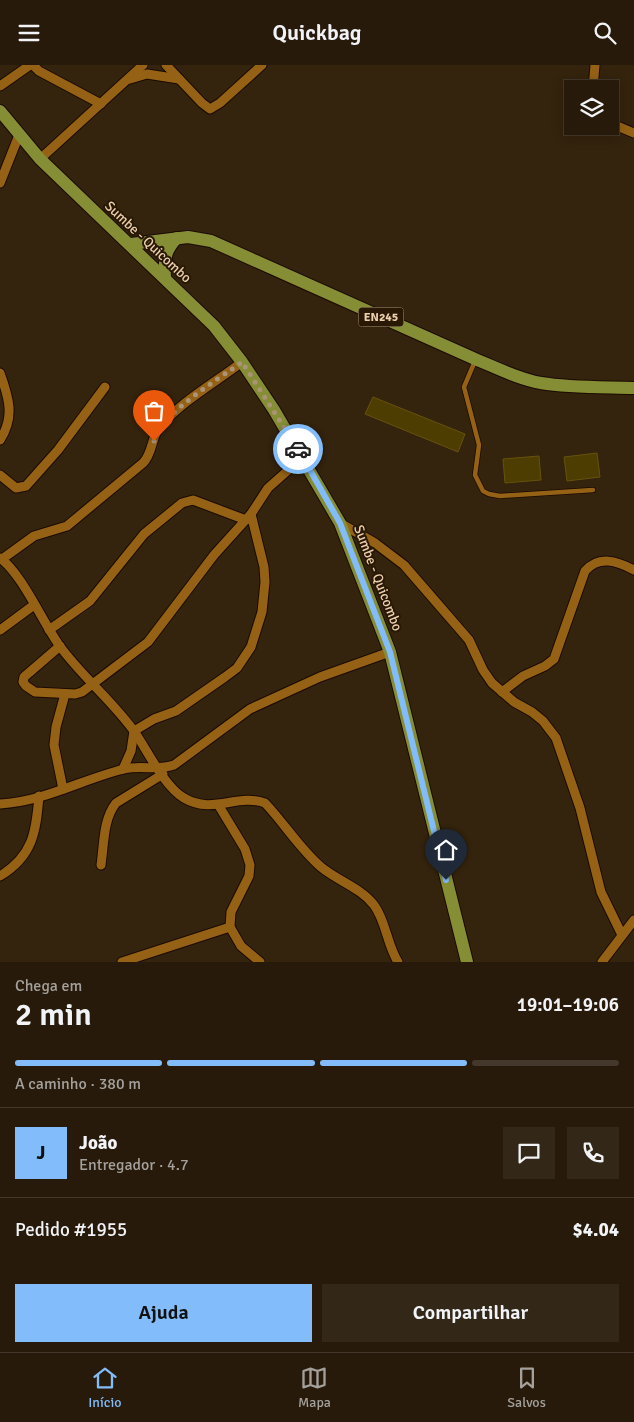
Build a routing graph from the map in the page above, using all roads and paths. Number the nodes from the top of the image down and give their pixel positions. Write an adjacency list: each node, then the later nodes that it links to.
1 (32, 65): 9 (street); 10 (street)
2 (143, 65): 7 (street)
3 (166, 65): 6 (street)
4 (262, 65): 6 (street)
5 (595, 65): 8 (street)
6 (179, 79): 7 (street)
7 (128, 80): 10 (street)
8 (594, 80)
9 (0, 87)
10 (101, 104): 15 (street)
11 (0, 111): 14 (main road, Sumbe - Quicombo)
12 (619, 127): 13 (street)
13 (634, 133)
14 (19, 135): 15 (main road, Sumbe - Quicombo); 16 (street)
15 (40, 159): 18 (main road, Sumbe - Quicombo)
16 (0, 183)
17 (177, 238): 18 (main road, EN245); 19 (main road); 20 (main road, EN245)
18 (131, 244): 19 (main road, Sumbe - Quicombo)
19 (165, 277): 21 (main road, Sumbe - Quicombo)
20 (475, 359): 24 (main road, EN245); 28 (lane)
21 (242, 362): 26 (main road, Sumbe - Quicombo); 31 (street)
22 (0, 373): 25 (street)
23 (105, 387): 27 (street)
24 (634, 389)
25 (0, 440)
26 (303, 457): 29 (street); 30 (main road, Sumbe - Quicombo)
27 (0, 475)
28 (593, 490)
29 (249, 517): 34 (street); 38 (street); 41 (street)
30 (340, 523): 37 (main road, Sumbe - Quicombo); 39 (street)
31 (1, 558): 33 (street)
32 (634, 570): 39 (street)
33 (34, 605): 34 (street); 35 (street)
34 (50, 629): 36 (street)
35 (0, 630)
36 (60, 647): 38 (street); 40 (street)
37 (390, 652): 43 (street); 58 (main road, Sumbe - Quicombo)
38 (93, 684): 40 (street); 41 (street)
39 (502, 692): 52 (street)
40 (65, 694): 44 (street)
41 (134, 731): 42 (street); 43 (street)
42 (123, 769): 43 (street); 44 (street)
43 (161, 771): 47 (street); 48 (street)
44 (63, 789): 45 (street)
45 (39, 796): 46 (street); 49 (street)
46 (0, 804)
47 (219, 806): 51 (street); 57 (street)
48 (101, 865)
49 (0, 876)
50 (634, 920): 52 (street)
51 (230, 927): 53 (street); 56 (street)
52 (622, 935): 59 (street)
53 (140, 957): 54 (street); 55 (street)
54 (122, 962)
55 (150, 962)
56 (260, 962)
57 (398, 962)
58 (468, 962)
59 (602, 962)

